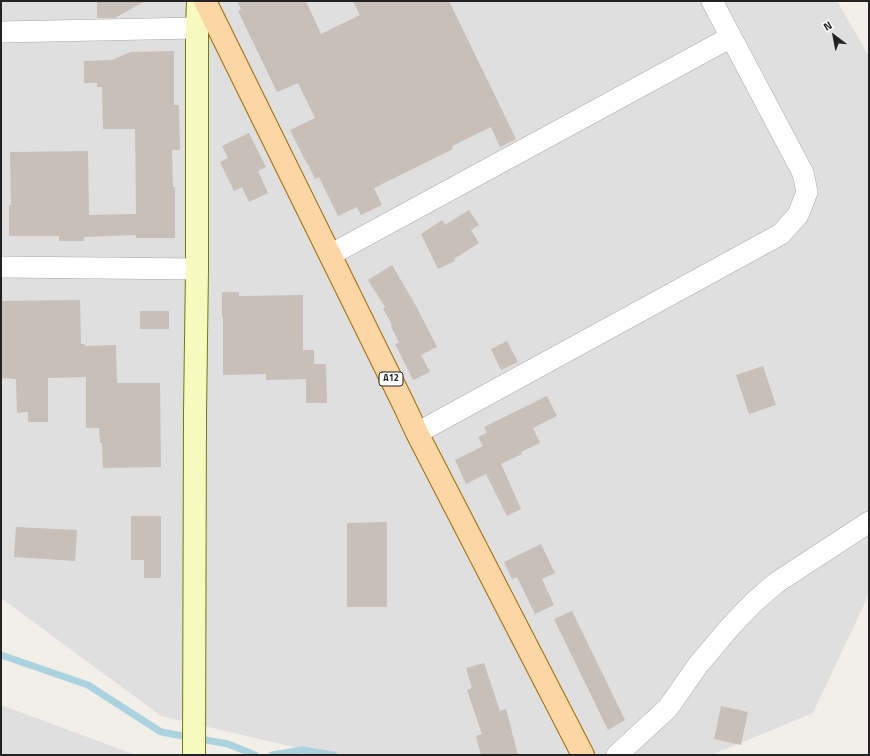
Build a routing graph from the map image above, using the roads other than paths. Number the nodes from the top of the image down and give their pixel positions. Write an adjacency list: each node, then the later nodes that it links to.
1 (198, 1): 4 (street)
2 (205, 1): 7 (main road, A12)
3 (712, 1): 6 (street)
4 (197, 28): 5 (street); 9 (street)
5 (1, 32)
6 (731, 37): 7 (street); 10 (street)
7 (330, 255): 10 (main road, A12)
8 (1, 267): 9 (street)
9 (197, 270): 12 (street)
10 (417, 433): 13 (main road, A12)
11 (869, 522): 14 (street)
12 (194, 755)
13 (583, 755)
14 (617, 755)

